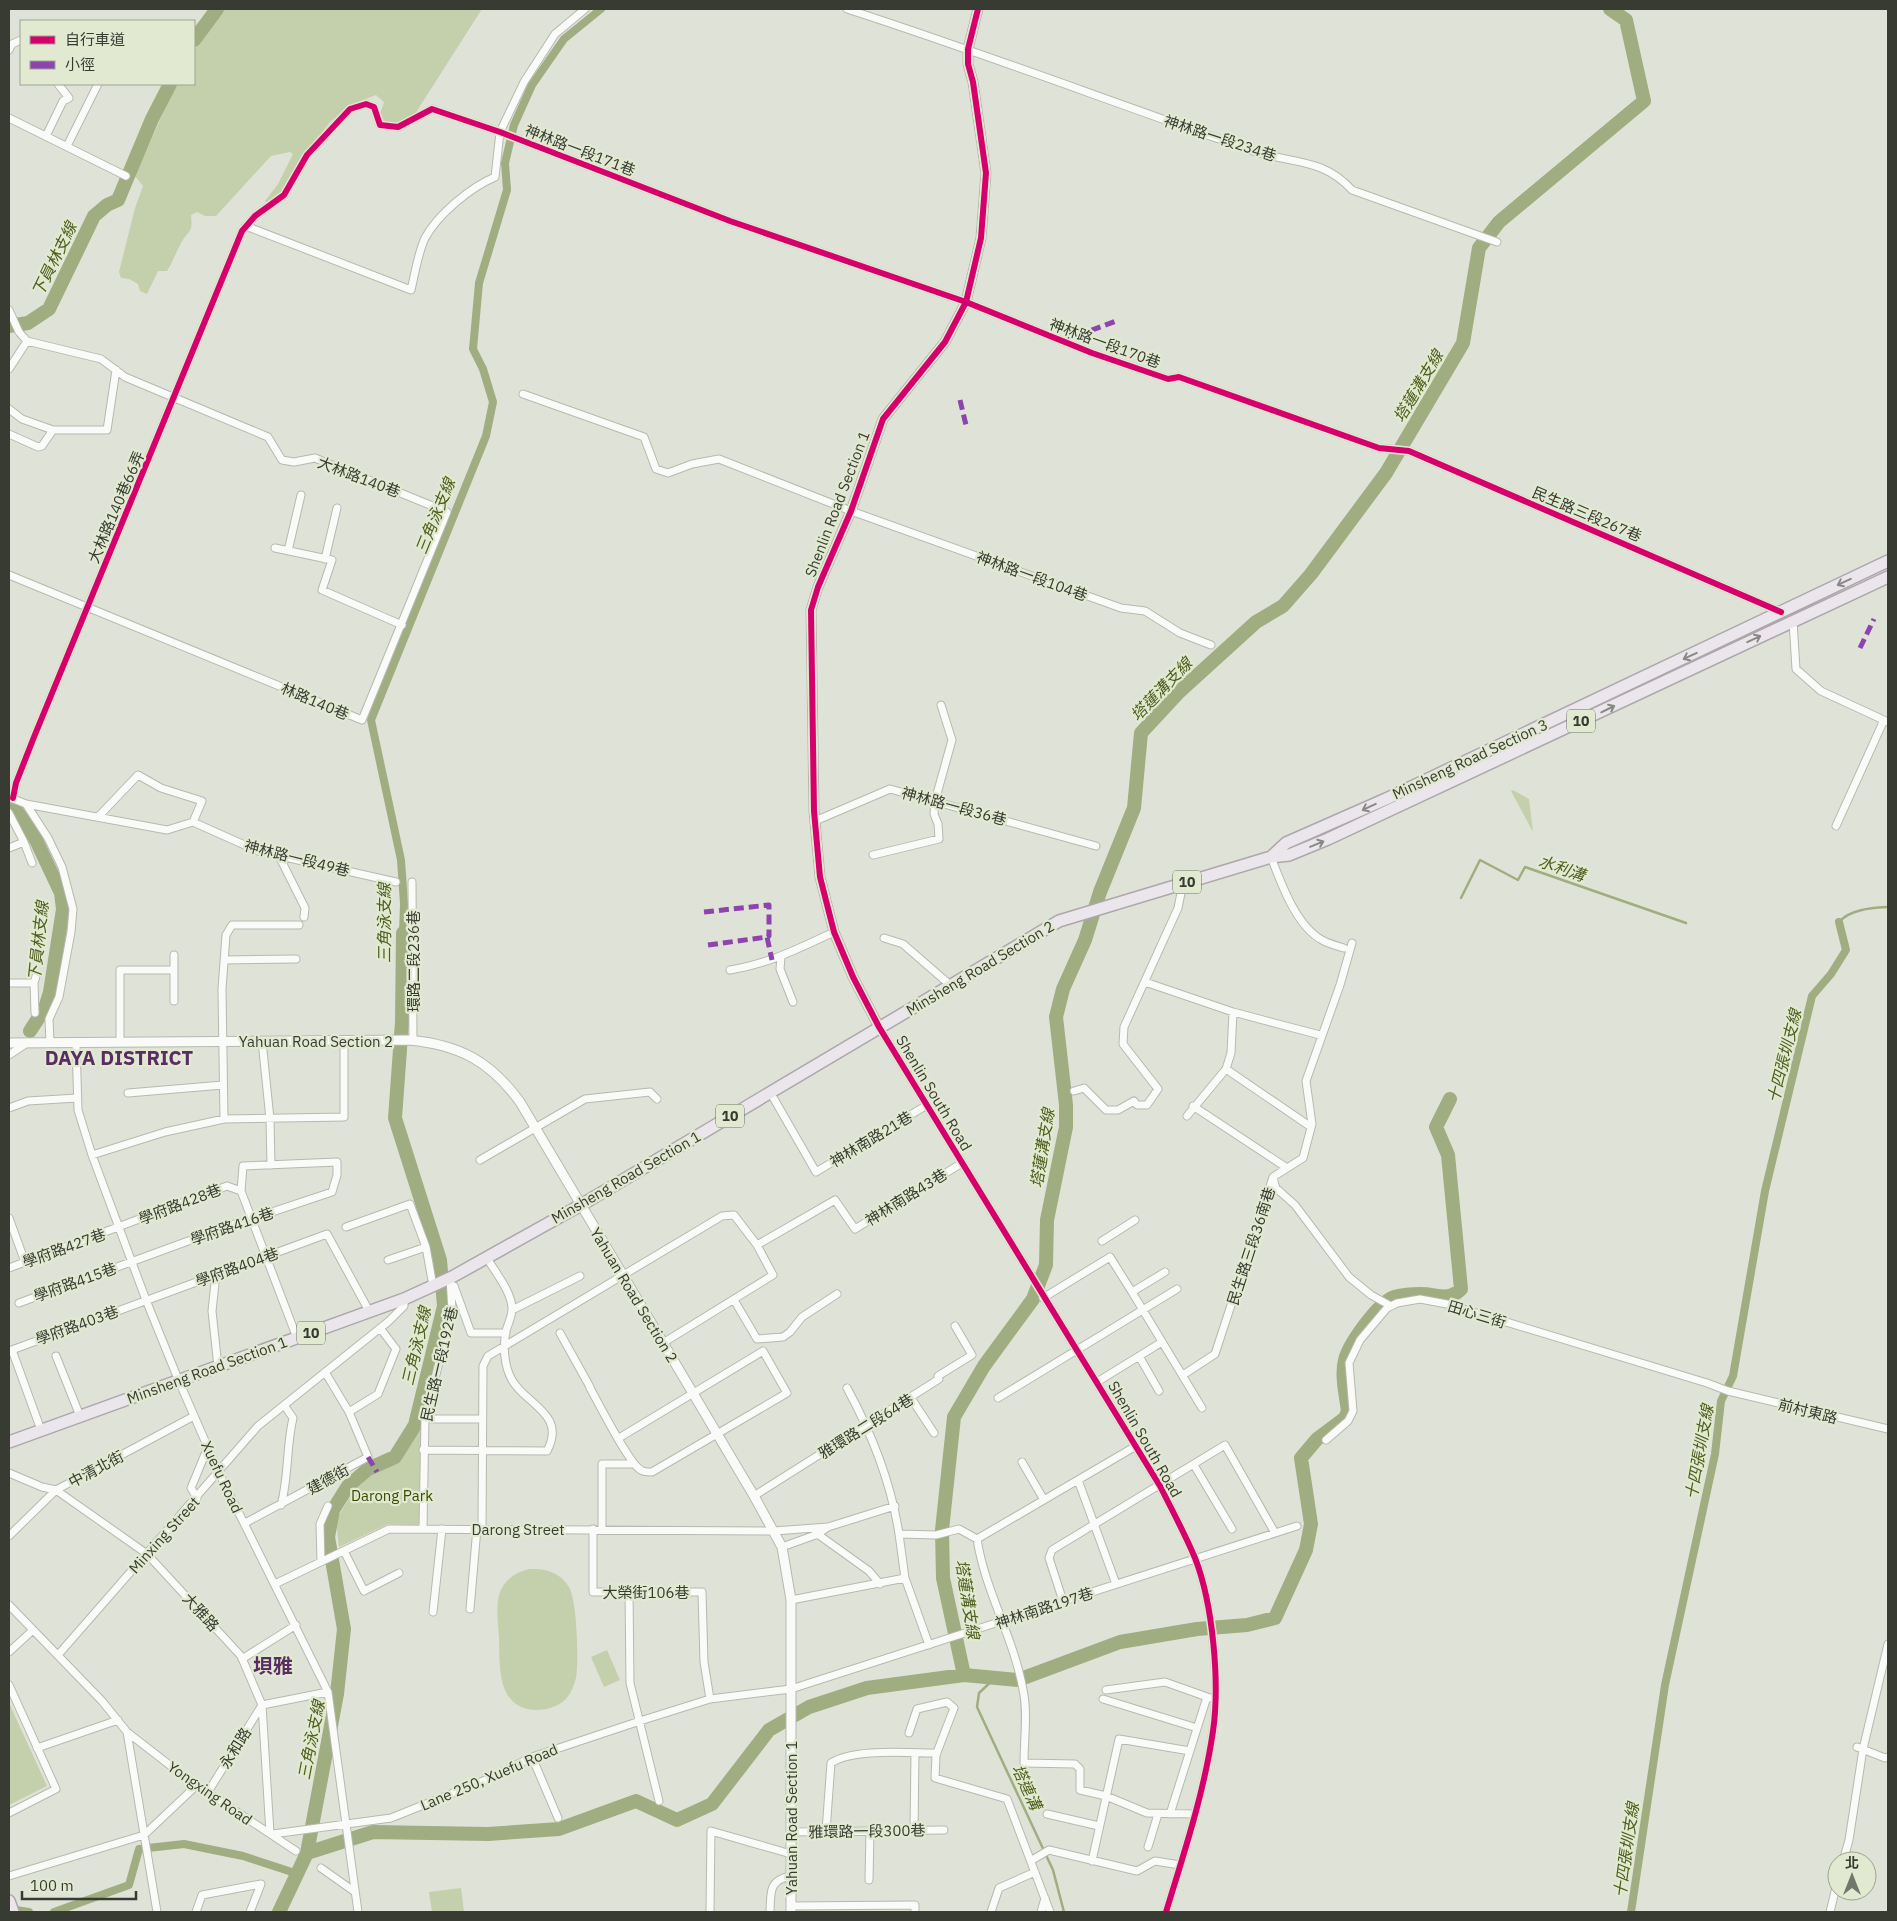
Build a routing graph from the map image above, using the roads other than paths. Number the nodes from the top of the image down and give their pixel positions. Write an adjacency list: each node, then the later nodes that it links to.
1 (585, 9): 10 (street)
2 (847, 9): 5 (street, 神林路一段234巷)
3 (978, 9): 5 (street, Shenlin Road Section 1)
4 (20, 40): 6 (street)
5 (968, 48): 15 (street, 神林路一段234巷); 16 (street, Shenlin Road Section 1)
6 (9, 50)
7 (59, 85): 11 (street)
8 (98, 85): 12 (street)
9 (9, 118): 11 (street)
10 (500, 132): 14 (street, 神林路一段171巷); 14 (street); 16 (street, 神林路一段171巷)
11 (46, 136): 12 (street)
12 (68, 146): 13 (street)
13 (126, 176)
14 (245, 227): 22 (street, 大林路140巷66弄)
15 (1496, 242)
16 (966, 302): 26 (street, 神林路一段170巷); 29 (street, Shenlin Road Section 1)
17 (9, 313): 18 (street)
18 (27, 341): 19 (street); 20 (street, 大林路140巷)
19 (9, 369)
20 (116, 370): 22 (street, 大林路140巷); 24 (street)
21 (523, 394): 29 (street, 神林路一段104巷)
22 (175, 399): 30 (street, 大林路140巷); 37 (street, 大林路140巷66弄)
23 (9, 408): 24 (street)
24 (53, 430): 25 (street)
25 (9, 434)
26 (1379, 448): 38 (street, 民生路三段267巷)
27 (301, 495): 32 (street)
28 (337, 508): 33 (street)
29 (851, 510): 41 (street, 神林路一段104巷); 49 (street, Shenlin Road Section 1)
30 (447, 512): 40 (street, 林路140巷)
31 (275, 548): 32 (street)
32 (288, 551): 33 (street)
33 (326, 559): 40 (street)
34 (1888, 561): 38 (main road, Minsheng Road Section 3 / 10, one-way to 38)
35 (9, 575): 37 (street)
36 (1888, 577): 39 (main road, Minsheng Road Section 3 / 10)
37 (88, 607): 40 (street, 林路140巷); 44 (street, 大林路140巷66弄)
38 (1781, 612): 57 (main road, Minsheng Road Section 3 / 10, one-way to 57)
39 (1793, 621): 43 (street); 57 (main road, Minsheng Road Section 3 / 10, one-way to 39)
40 (402, 625)
41 (1211, 645)
42 (941, 705): 45 (street)
43 (1886, 721): 51 (street)
44 (11, 798): 46 (street)
45 (935, 801): 49 (street, 神林路一段36巷); 53 (street, 神林路一段36巷); 55 (street)
46 (26, 804): 48 (street); 92 (street)
47 (9, 813): 52 (street)
48 (98, 818): 50 (street); 50 (street)
49 (815, 820): 65 (street, Shenlin Road Section 1)
50 (192, 822): 56 (street, 神林路一段49巷)
51 (1836, 826)
52 (24, 842): 54 (street); 58 (street)
53 (1096, 846)
54 (9, 848)
55 (873, 855)
56 (279, 856): 59 (street, 神林路一段49巷); 63 (street)
57 (1271, 857): 61 (main road, Minsheng Road Section 3 / 10); 68 (street)
58 (32, 863)
59 (396, 882)
60 (412, 882): 85 (street, 環路二段236巷)
61 (1183, 883): 62 (main road, Minsheng Road Section 3 / 10); 75 (street)
62 (1082, 912): 77 (main road, Minsheng Road Section 2 / 10)
63 (304, 917)
64 (299, 925): 72 (street)
65 (834, 932): 70 (street); 82 (street, Shenlin Road Section 1)
66 (884, 938): 77 (street)
67 (1352, 942): 83 (street, 民生路三段36南巷)
68 (1344, 948)
69 (174, 955): 73 (street)
70 (781, 956): 74 (street); 79 (street)
71 (296, 959): 72 (street)
72 (225, 960): 86 (street)
73 (174, 970): 78 (street); 89 (street)
74 (730, 970)
75 (1145, 982): 80 (street); 96 (street)
76 (9, 983): 81 (street)
77 (949, 984): 82 (main road, Minsheng Road Section 2 / 10)
78 (174, 1001)
79 (793, 1002)
80 (1233, 1012): 83 (street); 94 (street)
81 (35, 1013)
82 (879, 1027): 97 (main road, Minsheng Road Section 1 / 10); 101 (street, Shenlin South Road)
83 (1320, 1036): 108 (street, 民生路三段36南巷)
84 (344, 1040): 85 (street, Yahuan Road Section 2); 87 (street, Yahuan Road Section 2); 105 (street)
85 (411, 1040): 107 (street, Yahuan Road Section 2)
86 (222, 1041): 87 (street, Yahuan Road Section 2); 89 (street, Yahuan Road Section 2); 95 (street)
87 (262, 1041): 105 (street)
88 (76, 1042): 89 (street, Yahuan Road Section 2); 92 (street, Yahuan Road Section 2); 99 (street, Xuefu Road)
89 (120, 1042)
90 (9, 1043): 91 (street, Yahuan Road Section 2)
91 (27, 1043): 92 (street, Yahuan Road Section 2); 93 (street)
92 (50, 1043)
93 (9, 1055)
94 (1226, 1069): 102 (street); 108 (street)
95 (223, 1085): 98 (street); 106 (street)
96 (1074, 1091)
97 (770, 1092): 101 (street, 神林南路21巷); 117 (main road, Minsheng Road Section 1 / 10)
98 (128, 1093)
99 (77, 1098): 103 (street); 109 (street, Xuefu Road)
100 (656, 1099): 107 (street)
101 (927, 1105): 111 (street, Shenlin South Road)
102 (1193, 1106): 104 (street); 113 (street)
103 (9, 1108)
104 (1187, 1116)
105 (270, 1118): 106 (street); 112 (street)
106 (224, 1119): 109 (street)
107 (535, 1127): 110 (street); 117 (street, Yahuan Road Section 2)
108 (1311, 1128): 113 (street, 民生路三段36南巷)
109 (92, 1155): 122 (street, Xuefu Road)
110 (480, 1160)
111 (962, 1163): 124 (street, 神林南路43巷); 141 (street, Shenlin South Road)
112 (271, 1165): 115 (street, 學府路428巷); 116 (street, 學府路428巷)
113 (1287, 1168): 114 (street, 民生路三段36南巷)
114 (1273, 1177): 146 (street); 164 (street, 民生路三段36南巷)
115 (241, 1191): 119 (street); 122 (street, 學府路428巷)
116 (332, 1192): 119 (street, 學府路416巷)
117 (581, 1205): 127 (main road, Minsheng Road Section 1 / 10); 135 (street, Yahuan Road Section 2)
118 (9, 1218): 129 (street)
119 (252, 1218): 126 (street); 130 (street, 學府路416巷)
120 (1135, 1220): 123 (street)
121 (346, 1227): 125 (street)
122 (119, 1228): 129 (street, 學府路427巷); 130 (street, Xuefu Road)
123 (1102, 1241)
124 (757, 1245): 135 (street); 144 (street)
125 (426, 1247): 128 (street); 137 (street)
126 (266, 1256): 133 (street, 學府路404巷); 149 (street, 學府路404巷); 154 (street)
127 (487, 1258): 136 (main road, Minsheng Road Section 1 / 10); 147 (street)
128 (388, 1260)
129 (25, 1262): 131 (street, 學府路427巷)
130 (132, 1262): 143 (street, Xuefu Road); 145 (street, 學府路415巷)
131 (9, 1268)
132 (1165, 1272): 139 (street)
133 (216, 1274): 143 (street, 學府路404巷); 162 (street)
134 (580, 1276): 147 (street)
135 (623, 1277): 156 (street, Yahuan Road Section 2); 157 (street)
136 (451, 1278): 137 (main road, 10); 152 (street); 178 (street, 民生路一段192巷)
137 (433, 1286): 142 (main road, Minsheng Road Section 1 / 10)
138 (1177, 1289): 148 (street)
139 (1132, 1292): 141 (street); 148 (street)
140 (837, 1294): 144 (street)
141 (1043, 1296): 159 (street, Shenlin South Road)
142 (404, 1299): 149 (main road, Minsheng Road Section 1 / 10); 151 (street, Minxing Street)
143 (146, 1300): 158 (street, 學府路403巷); 165 (street, Xuefu Road)
144 (734, 1300): 156 (street)
145 (19, 1303)
146 (1391, 1306): 169 (street, 田心三街); 186 (street)
147 (512, 1310): 152 (street)
148 (1142, 1310): 155 (street); 159 (street)
149 (369, 1311): 154 (main road, Minsheng Road Section 1 / 10)
150 (955, 1326): 171 (street, 雅環路二段64巷)
151 (380, 1328): 163 (street, Minxing Street); 175 (street)
152 (506, 1333): 157 (street)
153 (560, 1333): 185 (street)
154 (298, 1338): 162 (main road, Minsheng Road Section 1 / 10)
155 (1162, 1342): 161 (street); 164 (street)
156 (664, 1343): 170 (street, Yahuan Road Section 2)
157 (504, 1347): 179 (street); 191 (street)
158 (10, 1350): 182 (street)
159 (1076, 1350): 166 (street, Shenlin South Road); 172 (street)
160 (56, 1356): 176 (street)
161 (1139, 1356): 166 (street); 168 (street)
162 (218, 1367): 165 (main road, Minsheng Road Section 1 / 10)
163 (325, 1372): 173 (street, Minxing Street); 175 (street, 建德街)
164 (1183, 1376): 174 (street)
165 (178, 1379): 176 (main road, Minsheng Road Section 1 / 10); 177 (street, Xuefu Road)
166 (1097, 1382): 188 (street, Shenlin South Road)
167 (847, 1388): 180 (street)
168 (1159, 1391)
169 (1728, 1391): 181 (street, 前村東路)
170 (692, 1394): 184 (street, Yahuan Road Section 2); 184 (street); 185 (street)
171 (911, 1398): 180 (street, 雅環路二段64巷); 183 (street)
172 (998, 1398)
173 (284, 1405): 195 (street, Minxing Street); 203 (street)
174 (1202, 1408)
175 (349, 1412): 203 (street, 建德街)
176 (80, 1416): 182 (main road, Minsheng Road Section 1 / 10)
177 (194, 1416): 189 (street, Xuefu Road); 199 (street, 中清北街)
178 (425, 1419): 179 (street); 190 (street, 民生路一段192巷)
179 (482, 1419): 191 (street)
180 (868, 1426): 200 (street, 雅環路二段64巷); 205 (street)
181 (1888, 1429)
182 (41, 1430): 187 (main road, Minsheng Road Section 1 / 10)
183 (934, 1433)
184 (717, 1434): 193 (street); 200 (street, Yahuan Road Section 2)
185 (619, 1438): 193 (street)
186 (1326, 1440)
187 (9, 1442)
188 (1136, 1446): 197 (street); 198 (street, Shenlin South Road)
189 (208, 1447): 195 (street, Xuefu Road); 201 (street)
190 (423, 1450): 191 (street); 212 (street, 民生路一段192巷)
191 (483, 1451): 210 (street)
192 (1022, 1462): 202 (street)
193 (634, 1464): 215 (street)
194 (1194, 1465): 198 (street); 216 (street); 218 (street)
195 (219, 1473): 201 (street, Minxing Street); 206 (street, Xuefu Road)
196 (10, 1475): 199 (street, 大雅路)
197 (1078, 1480): 202 (street); 207 (street)
198 (1160, 1486): 207 (street); 226 (street, Shenlin South Road)
199 (56, 1490): 221 (street, 中清北街); 225 (street, 大雅路)
200 (754, 1496): 217 (street, Yahuan Road Section 2)
201 (197, 1498): 225 (street, Minxing Street)
202 (1044, 1500): 222 (street)
203 (281, 1504): 206 (street, 建德街)
204 (328, 1506): 227 (street)
205 (895, 1506): 209 (street); 220 (street)
206 (244, 1523): 230 (street, Xuefu Road)
207 (1095, 1525): 232 (street); 235 (street)
208 (1298, 1526): 218 (street, 神林南路197巷)
209 (828, 1527): 211 (street, Darong Street); 219 (street)
210 (480, 1528): 213 (street, Darong Street); 214 (street, Darong Street); 237 (street)
211 (809, 1528): 217 (street, Darong Street); 219 (street)
212 (423, 1529): 213 (street, Darong Street); 224 (street, Darong Street)
213 (442, 1529): 238 (street)
214 (593, 1529): 215 (street, Darong Street); 233 (street, 大榮街106巷)
215 (602, 1529): 217 (street, Darong Street)
216 (1232, 1529)
217 (774, 1531): 223 (street, Yahuan Road Section 2)
218 (1274, 1533): 226 (street, 神林南路197巷)
219 (818, 1534): 223 (street); 231 (street)
220 (898, 1534): 222 (street); 229 (street)
221 (9, 1536)
222 (977, 1539): 239 (street)
223 (782, 1547): 234 (street, Yahuan Road Section 2)
224 (342, 1552): 227 (street, Darong Street); 228 (street)
225 (148, 1554): 245 (street, Minxing Street); 246 (street, 大雅路)
226 (1195, 1559): 232 (street, 神林南路197巷); 251 (street, Shenlin South Road)
227 (323, 1562): 230 (street, Darong Street)
228 (398, 1573)
229 (905, 1578): 231 (street); 243 (street)
230 (275, 1584): 240 (street, Xuefu Road)
231 (880, 1584): 234 (street)
232 (1116, 1584): 235 (street, 神林南路197巷)
233 (629, 1592): 252 (street, 大榮街106巷); 257 (street)
234 (791, 1600): 248 (street, Yahuan Road Section 2)
235 (1063, 1601): 239 (street, 神林南路197巷)
236 (9, 1605): 241 (street)
237 (470, 1609)
238 (433, 1612)
239 (1002, 1621): 243 (street, 神林南路197巷); 270 (street)
240 (296, 1625): 246 (street); 250 (street, Xuefu Road)
241 (33, 1630): 244 (street); 245 (street)
242 (1888, 1644): 262 (street)
243 (929, 1645): 248 (street, 神林南路197巷)
244 (9, 1652)
245 (58, 1655): 256 (street)
246 (242, 1659): 255 (street, 大雅路)
247 (9, 1685): 261 (street)
248 (791, 1690): 252 (street, Lane 250, Xuefu Road); 254 (street, Yahuan Road Section 2)
249 (1106, 1690): 251 (street)
250 (328, 1692): 255 (street); 278 (street, Xuefu Road)
251 (1210, 1698): 258 (street); 276 (street, Shenlin South Road)
252 (710, 1699): 257 (street, Lane 250, Xuefu Road)
253 (1103, 1699): 258 (street)
254 (791, 1704): 284 (street, Yahuan Road Section 1)
255 (262, 1705): 269 (street, 永和路); 285 (street, 大雅路)
256 (118, 1720): 259 (street); 261 (street)
257 (640, 1721): 266 (street, Lane 250, Xuefu Road); 271 (street)
258 (1197, 1728): 263 (street)
259 (127, 1732): 268 (street, Yongxing Road); 286 (street)
260 (909, 1734): 265 (street)
261 (37, 1748): 272 (street)
262 (1860, 1748): 267 (street); 289 (street)
263 (1190, 1751): 270 (street); 275 (street)
264 (915, 1753): 265 (street); 280 (street); 282 (street)
265 (936, 1753): 291 (street)
266 (532, 1757): 277 (street); 278 (street, Lane 250, Xuefu Road)
267 (1888, 1757)
268 (197, 1785): 269 (street, Yongxing Road); 286 (street)
269 (208, 1792): 285 (street, Yongxing Road)
270 (1106, 1796): 274 (street); 279 (street)
271 (659, 1800)
272 (9, 1813)
273 (1047, 1814): 279 (street)
274 (1158, 1814): 275 (street); 287 (street)
275 (1170, 1814): 276 (street)
276 (1195, 1814): 293 (street, Shenlin South Road)
277 (558, 1818)
278 (346, 1826): 285 (street, Lane 250, Xuefu Road); 299 (street, Xuefu Road)
279 (1099, 1826): 292 (street)
280 (914, 1830): 281 (street, 雅環路一段300巷); 283 (street, 雅環路一段300巷)
281 (944, 1830)
282 (826, 1831): 283 (street, 雅環路一段300巷); 284 (street, 雅環路一段300巷)
283 (870, 1831): 298 (street)
284 (791, 1832): 290 (street, Yahuan Road Section 1)
285 (271, 1834): 288 (street, Yongxing Road)
286 (144, 1836): 296 (street); 304 (street)
287 (1148, 1846)
288 (296, 1851)
289 (1845, 1851)
290 (791, 1854): 297 (street, Yahuan Road Section 1); 308 (street)
291 (1032, 1860): 292 (street); 295 (street)
292 (1092, 1861): 293 (street)
293 (1180, 1865): 314 (street, Shenlin South Road)
294 (321, 1868): 299 (street)
295 (1036, 1872): 300 (street); 311 (street)
296 (9, 1876)
297 (791, 1876): 302 (street, Yahuan Road Section 1); 309 (street)
298 (869, 1880)
299 (355, 1892): 307 (street, Xuefu Road)
300 (1045, 1897): 312 (street); 313 (street)
301 (9, 1901): 303 (main road)
302 (791, 1909): 310 (street)
303 (14, 1912)
304 (157, 1912)
305 (196, 1912): 306 (street)
306 (250, 1912)
307 (358, 1912)
308 (710, 1912)
309 (770, 1912)
310 (915, 1912)
311 (991, 1912)
312 (1041, 1912)
313 (1050, 1912)
314 (1166, 1912)

